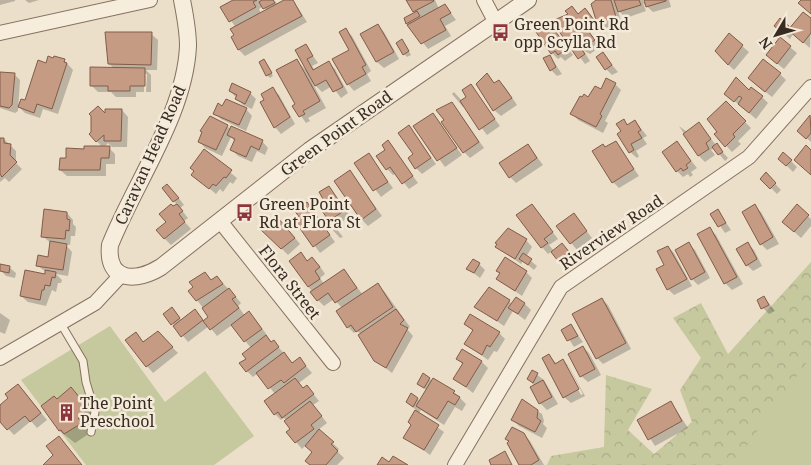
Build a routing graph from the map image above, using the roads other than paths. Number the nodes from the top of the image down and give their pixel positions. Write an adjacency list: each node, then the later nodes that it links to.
1 (150, 0): 6 (street)
2 (182, 0): 9 (street, Caravan Head Road)
3 (484, 0): 5 (street)
4 (528, 0): 5 (street, Green Point Road)
5 (495, 21): 8 (street, Green Point Road)
6 (0, 33)
7 (811, 87): 14 (street, Riverview Road)
8 (220, 221): 9 (street, Green Point Road); 12 (street, Flora Street)
9 (122, 274): 10 (street)
10 (62, 324): 11 (street); 13 (lane)
11 (0, 358)
12 (333, 363)
13 (91, 432)
14 (455, 465)

